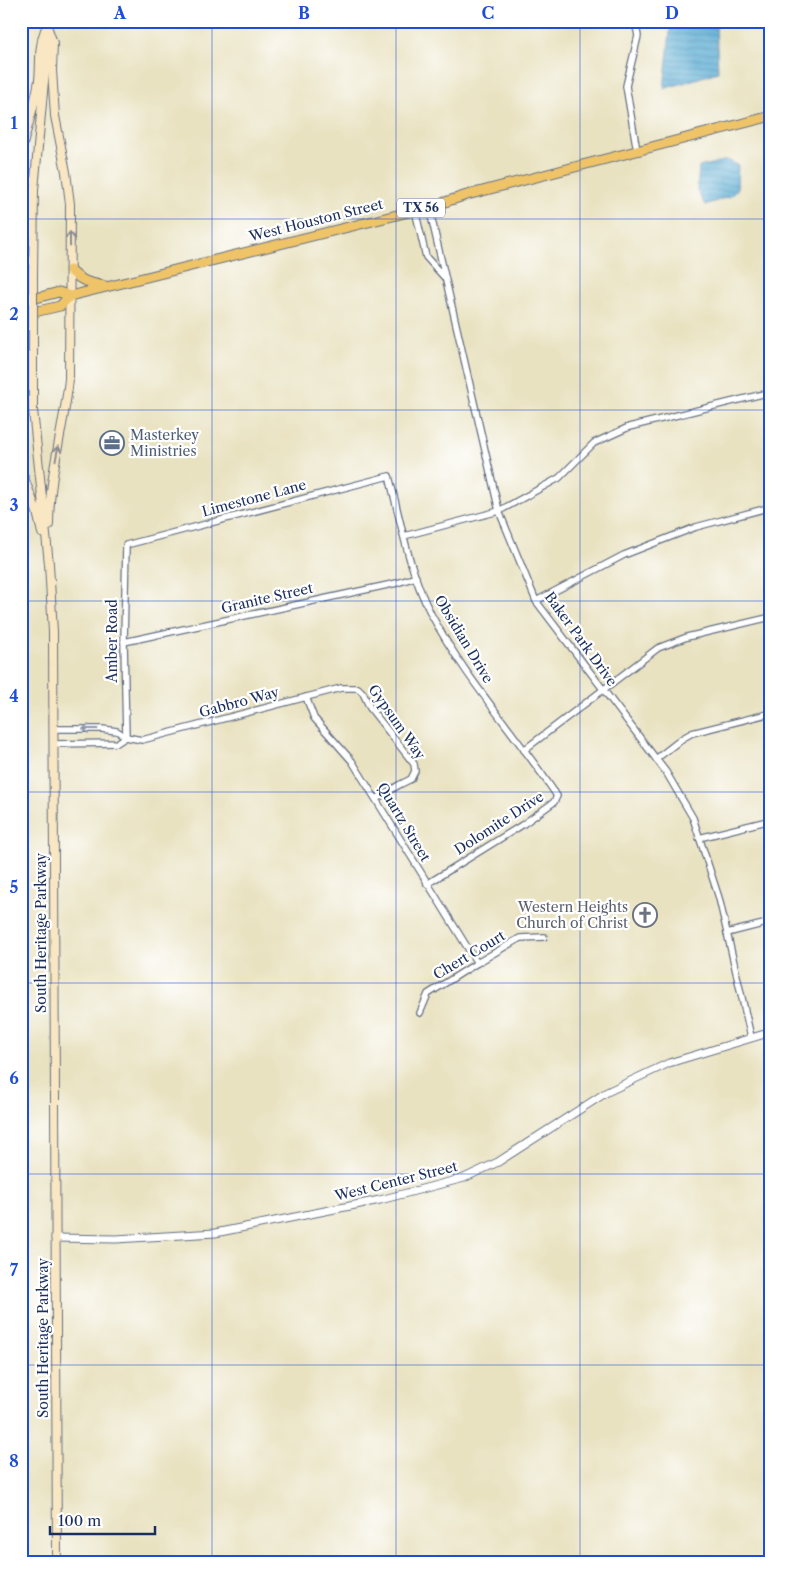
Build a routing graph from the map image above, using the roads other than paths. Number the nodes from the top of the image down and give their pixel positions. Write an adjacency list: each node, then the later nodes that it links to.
1 (636, 21): 4 (street)
2 (47, 24): 5 (main road); 8 (main road, one-way to 2); 21 (main road, South Heritage Parkway, bridge)
3 (771, 116): 4 (main road, West Houston Street / TX 56)
4 (637, 151): 6 (main road, West Houston Street / TX 56)
5 (21, 152)
6 (429, 207): 7 (main road, West Houston Street / TX 56); 9 (street, Baker Park Drive)
7 (415, 210): 9 (street); 10 (main road, West Houston Street / TX 56)
8 (70, 270): 10 (main road); 11 (main road)
9 (446, 278): 18 (street, Baker Park Drive)
10 (108, 287): 11 (main road, West Houston Street / TX 56)
11 (70, 296): 12 (main road, West Houston Street / TX 56); 13 (main road, West Houston Street / TX 56); 21 (main road, one-way to 11)
12 (21, 302)
13 (21, 316)
14 (770, 394): 18 (street)
15 (21, 470): 21 (main road)
16 (389, 476): 19 (street, Obsidian Drive); 20 (street, Limestone Lane)
17 (771, 507): 23 (street)
18 (499, 511): 19 (street); 23 (street, Baker Park Drive)
19 (404, 536): 22 (street, Obsidian Drive)
20 (126, 544): 25 (street, Amber Road)
21 (49, 564): 30 (main road, South Heritage Parkway)
22 (416, 577): 25 (street, Granite Street); 33 (street, Obsidian Drive)
23 (536, 600): 27 (street, Baker Park Drive)
24 (771, 617): 27 (street)
25 (124, 642): 31 (street, Amber Road)
26 (358, 688): 28 (street, Gabbro Way); 36 (street, Gypsum Way)
27 (603, 690): 33 (street); 34 (street, Baker Park Drive)
28 (306, 697): 31 (street, Gabbro Way); 36 (street, Quartz Street)
29 (771, 713): 34 (street)
30 (53, 729): 31 (street, Gabbro Way, one-way to 30); 32 (main road, South Heritage Parkway)
31 (126, 737): 32 (street, Gabbro Way)
32 (53, 744): 47 (main road, South Heritage Parkway)
33 (524, 750): 35 (street, Obsidian Drive)
34 (656, 759): 38 (street, Baker Park Drive)
35 (557, 796): 39 (street, Dolomite Drive)
36 (376, 800): 39 (street, Quartz Street)
37 (771, 820): 38 (street)
38 (699, 838): 41 (street, Baker Park Drive)
39 (427, 884): 43 (street, Quartz Street)
40 (771, 922): 41 (street)
41 (727, 933): 46 (street, Baker Park Drive)
42 (544, 937): 43 (street, Chert Court)
43 (477, 963): 44 (street, Chert Court)
44 (420, 1013)
45 (771, 1032): 46 (street, West Center Street)
46 (751, 1037): 47 (street, West Center Street)
47 (55, 1238): 48 (main road, South Heritage Parkway)
48 (57, 1563)

